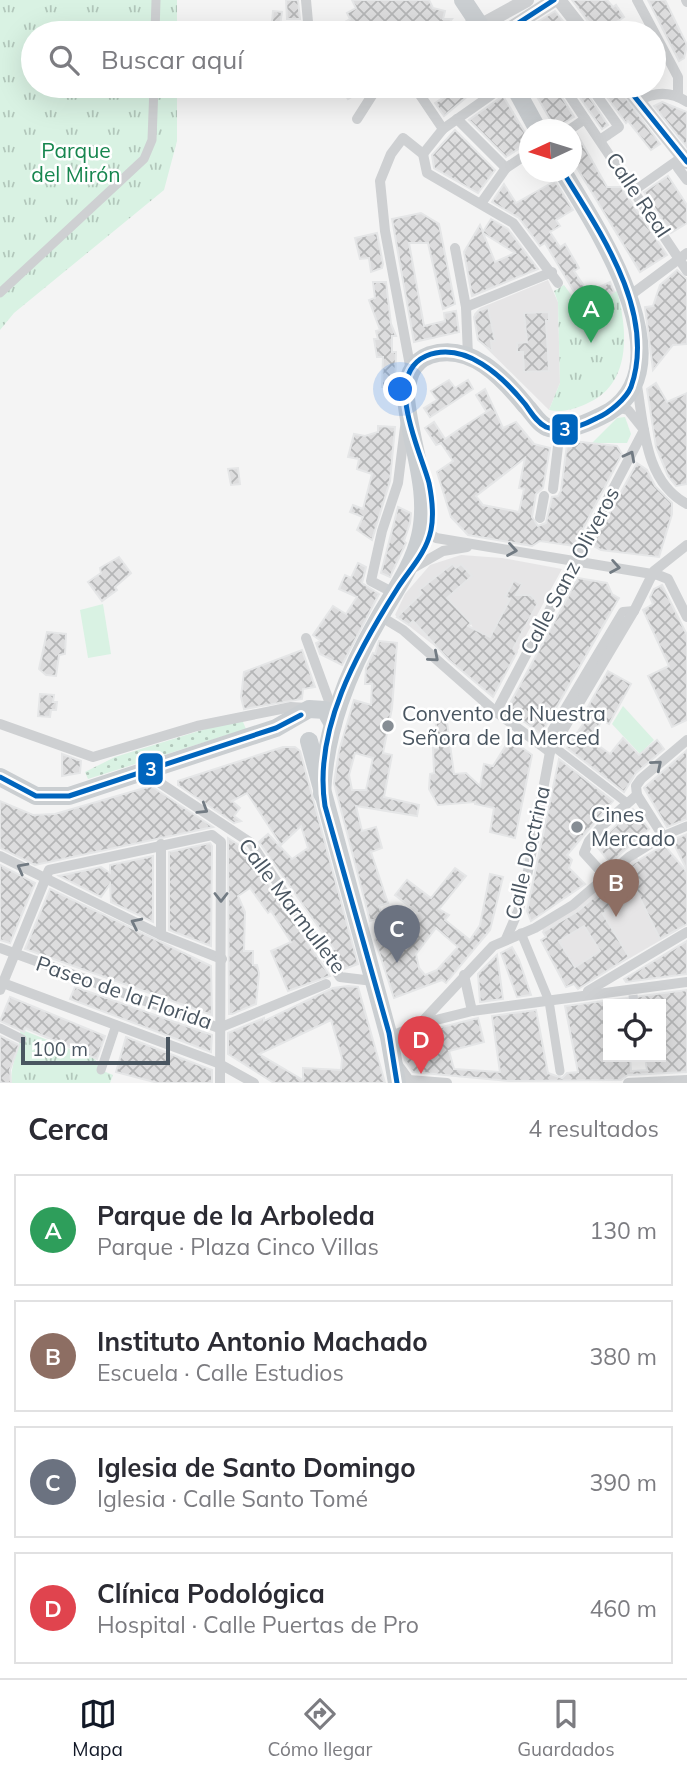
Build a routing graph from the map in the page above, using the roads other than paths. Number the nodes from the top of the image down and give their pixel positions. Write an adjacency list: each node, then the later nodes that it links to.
1 (156, 0): 7 (street)
2 (306, 0): 8 (street)
3 (463, 0): 9 (main road)
4 (527, 0): 10 (street)
5 (556, 0): 11 (street); 12 (street)
6 (637, 0): 13 (street)
7 (155, 21)
8 (308, 21)
9 (477, 21)
10 (489, 21)
11 (532, 21)
12 (574, 21)
13 (648, 21)
14 (666, 54): 24 (street)
15 (154, 98): 46 (street)
16 (371, 98): 26 (street)
17 (422, 98): 31 (street)
18 (487, 98): 27 (street)
19 (521, 98): 28 (main road)
20 (571, 98): 29 (street, Calle Real)
21 (598, 98): 32 (street)
22 (636, 98): 25 (street)
23 (644, 98): 25 (street)
24 (683, 99)
25 (638, 101): 35 (street)
26 (357, 119)
27 (457, 119): 31 (street); 36 (street)
28 (532, 119)
29 (585, 119): 30 (street); 32 (street, Calle Real)
30 (582, 121)
31 (443, 129): 33 (street)
32 (600, 140): 39 (street, Calle Real)
33 (423, 154): 40 (street); 50 (street)
34 (519, 159): 36 (street)
35 (685, 159): 37 (street); 39 (street)
36 (506, 168): 40 (street)
37 (687, 180)
38 (569, 182): 47 (main road)
39 (635, 190): 42 (street, Calle Real)
40 (481, 202): 44 (street)
41 (455, 248): 48 (street)
42 (683, 256): 43 (street, Calle Real); 47 (street)
43 (687, 271)
44 (552, 272): 45 (street); 48 (street)
45 (558, 283)
46 (0, 293)
47 (632, 294): 51 (main road)
48 (466, 307): 49 (street)
49 (468, 356): 50 (main road); 54 (main road)
50 (411, 371): 53 (main road)
51 (636, 379): 52 (main road); 55 (street)
52 (615, 407): 54 (main road); 55 (street)
53 (408, 413): 56 (main road); 65 (street)
54 (553, 428): 59 (street)
55 (644, 430): 58 (street); 70 (street, Calle Sanz Oliveros, one-way to 55)
56 (411, 434): 57 (main road); 60 (main road)
57 (420, 478): 60 (street); 65 (main road)
58 (687, 504)
59 (540, 518)
60 (429, 530): 61 (street); 63 (main road)
61 (480, 545): 63 (street); 64 (street, one-way to 64)
62 (687, 545): 64 (street)
63 (415, 567): 65 (main road)
64 (655, 571): 67 (street); 75 (street, Calle Doctrina)
65 (397, 589): 66 (main road)
66 (380, 616): 69 (main road); 70 (street, one-way to 70)
67 (687, 617)
68 (306, 638): 71 (street)
69 (344, 688): 71 (main road); 73 (main road)
70 (496, 712): 75 (street)
71 (311, 718): 72 (street); 73 (main road); 73 (main road); 76 (main road); 78 (main road)
72 (0, 724)
73 (331, 730): 78 (main road)
74 (687, 740): 79 (street, one-way to 74)
75 (551, 749): 80 (street); 90 (street, Calle Doctrina)
76 (145, 773): 77 (main road); 95 (street, Calle Marmullete, one-way to 95)
77 (0, 777)
78 (322, 794): 95 (main road)
79 (637, 795): 80 (street); 82 (street)
80 (627, 803): 85 (street)
81 (687, 826): 82 (street)
82 (663, 836): 85 (street)
83 (161, 844): 86 (street); 89 (street); 93 (street, one-way to 93)
84 (0, 856): 86 (street, one-way to 84)
85 (604, 876): 88 (street)
86 (45, 879): 89 (street, one-way to 86); 92 (street)
87 (687, 932): 99 (street)
88 (521, 933): 90 (street); 100 (street)
89 (161, 935): 93 (street)
90 (506, 939): 94 (street, Calle Doctrina)
91 (0, 948): 92 (street, Paseo de la Florida)
92 (16, 955): 98 (street); 105 (street, Paseo de la Florida)
93 (222, 959): 105 (street)
94 (464, 975): 101 (street); 102 (street, Calle Doctrina)
95 (373, 981): 106 (main road)
96 (687, 982): 99 (street)
97 (326, 984): 105 (street, Paseo de la Florida)
98 (1, 985): 103 (street)
99 (582, 994): 100 (street)
100 (549, 1001): 101 (street); 111 (street)
101 (472, 1011): 102 (street)
102 (420, 1024): 106 (street)
103 (116, 1025): 109 (street); 110 (street)
104 (0, 1028): 107 (street)
105 (219, 1028): 109 (street)
106 (390, 1037): 108 (main road)
107 (22, 1039)
108 (395, 1060): 115 (main road); 116 (street)
109 (218, 1063): 113 (street); 114 (street)
110 (101, 1070)
111 (560, 1071)
112 (687, 1080): 117 (street)
113 (220, 1083)
114 (254, 1083)
115 (397, 1083)
116 (447, 1083)
117 (628, 1083)

